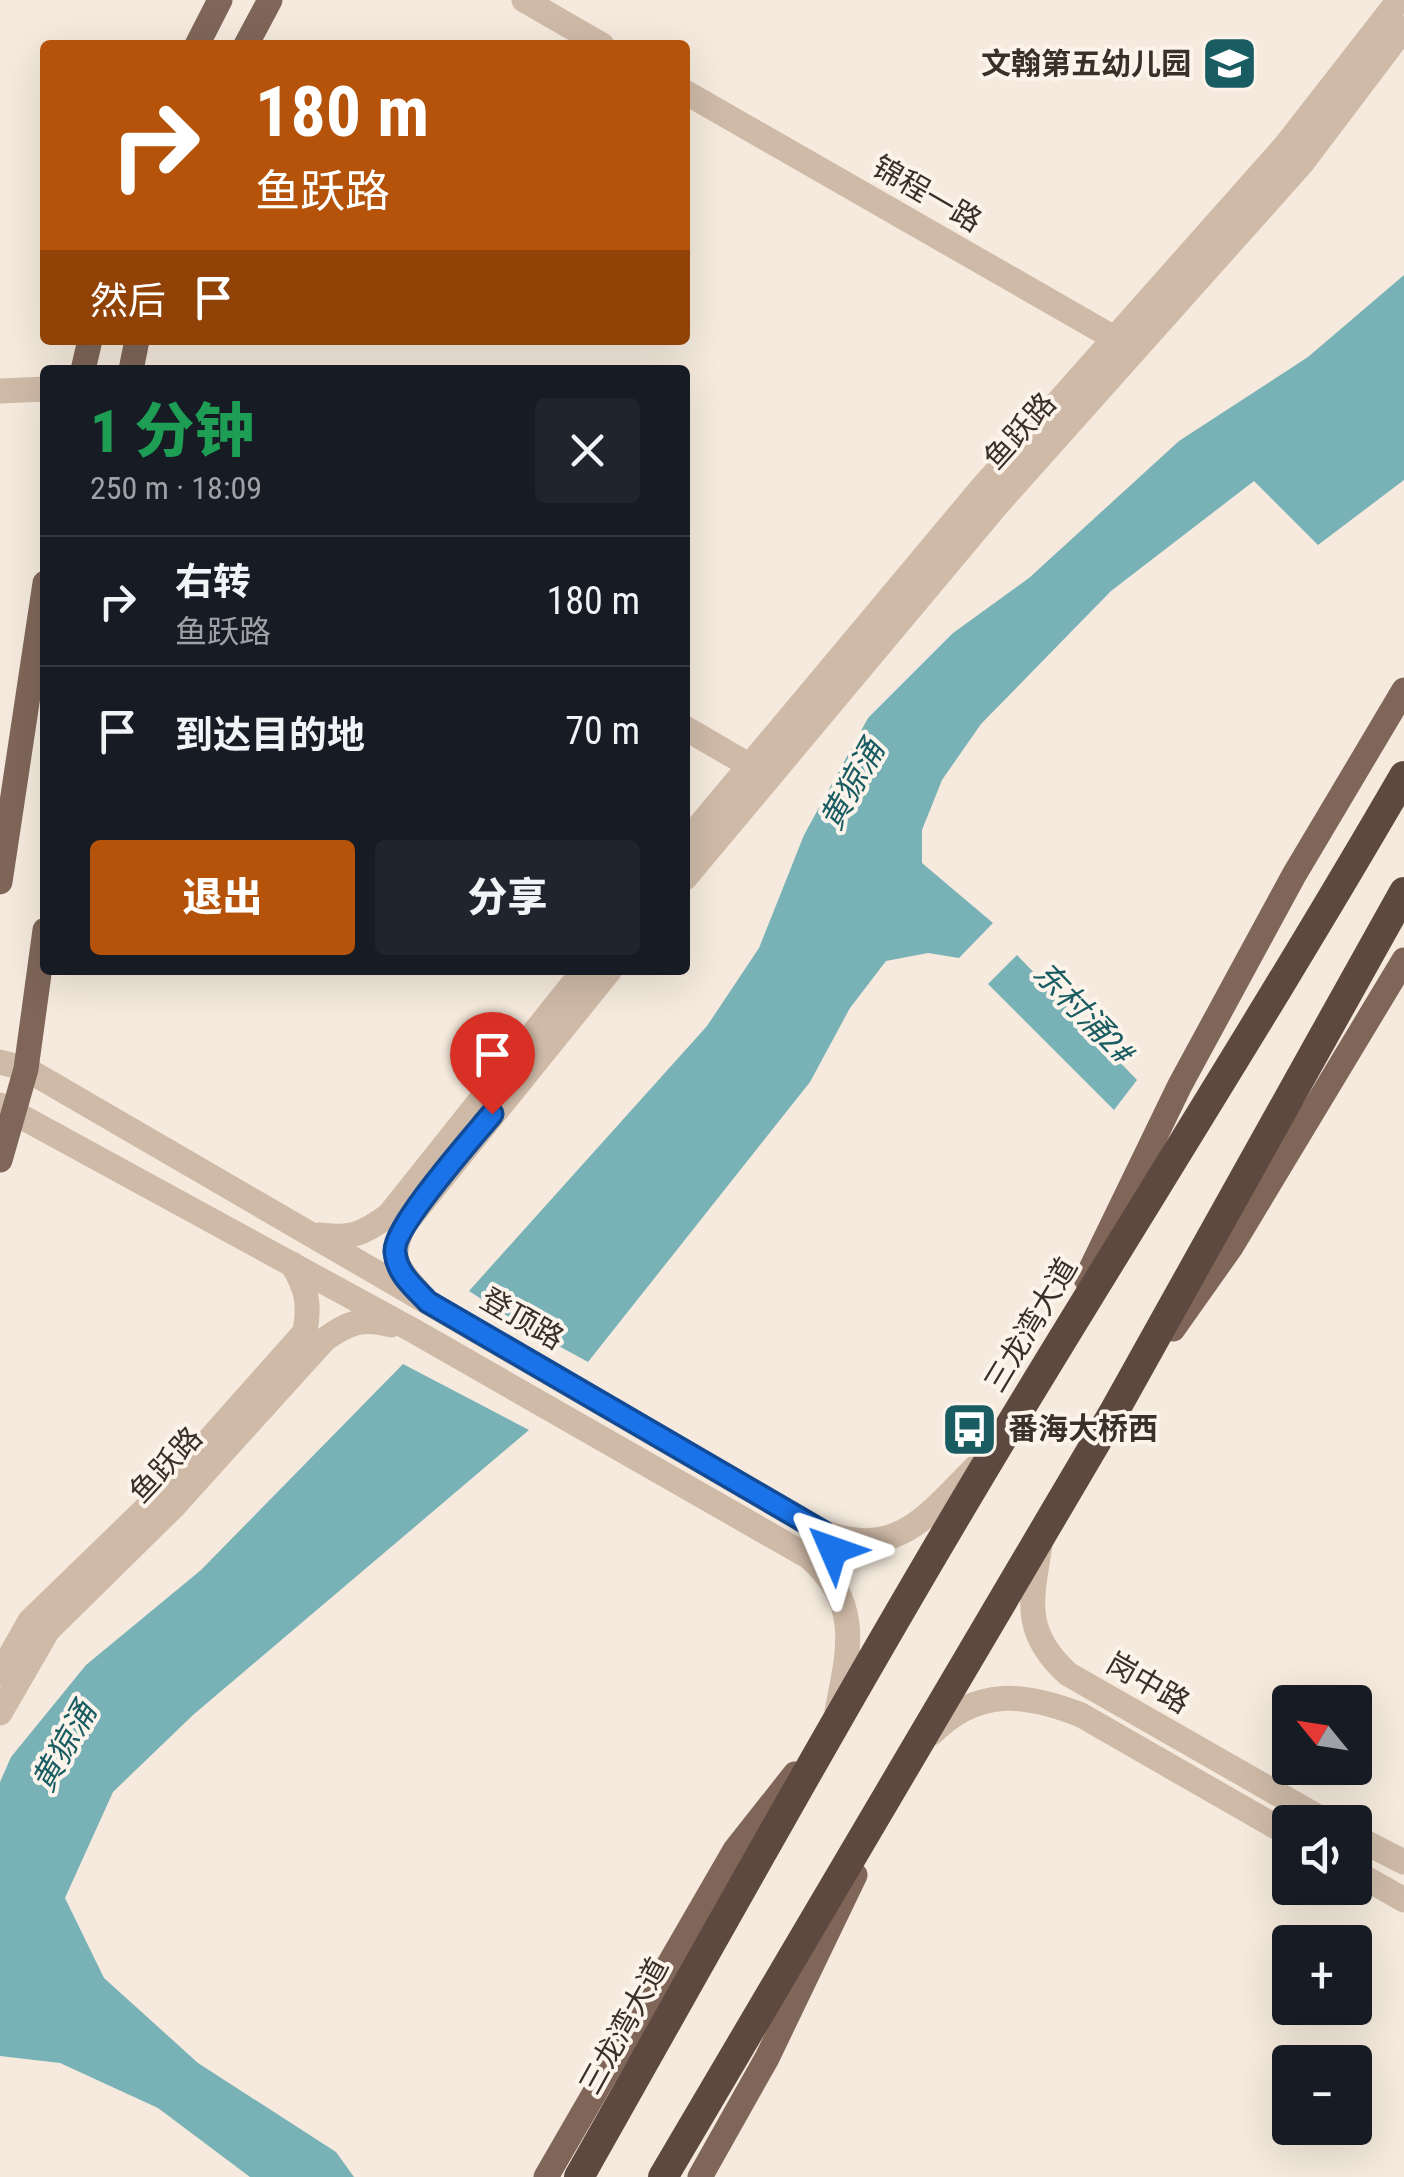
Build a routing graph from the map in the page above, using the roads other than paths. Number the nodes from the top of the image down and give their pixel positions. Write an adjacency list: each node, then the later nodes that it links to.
1 (220, 0): 6 (main road)
2 (270, 0): 7 (main road)
3 (524, 0): 8 (street)
4 (1399, 0): 10 (street, 鱼跃路)
5 (1404, 28): 10 (street, 鱼跃路)
6 (200, 40)
7 (249, 40)
8 (593, 40)
9 (690, 95): 10 (street, 锦程一路)
10 (1126, 345): 16 (street, 鱼跃路)
11 (40, 389): 12 (street)
12 (0, 391)
13 (40, 616): 20 (main road)
14 (1404, 690): 34 (main road)
15 (690, 731): 16 (street)
16 (758, 771): 18 (street, 鱼跃路); 19 (street, 鱼跃路)
17 (1404, 776): 34 (highway, 三龙湾大道)
18 (690, 838)
19 (690, 871)
20 (0, 882)
21 (1404, 892): 35 (highway)
22 (1404, 960): 35 (main road)
23 (40, 967): 27 (main road)
24 (580, 975): 30 (street)
25 (606, 975): 32 (street)
26 (0, 1062): 27 (street, 登顶路)
27 (26, 1069): 28 (main road); 30 (street, 登顶路)
28 (6, 1109): 29 (main road); 31 (street)
29 (0, 1160)
30 (312, 1235): 32 (street, 登顶路)
31 (292, 1264): 33 (street); 40 (street, 鱼跃路)
32 (428, 1302): 37 (street, 登顶路)
33 (414, 1332): 39 (street); 43 (street, 鱼跃路)
34 (1029, 1396): 36 (highway, 三龙湾大道)
35 (1115, 1410): 38 (highway)
36 (999, 1444): 37 (street, 登顶路); 44 (highway, 三龙湾大道)
37 (823, 1532): 39 (street)
38 (1041, 1537): 41 (street, 岗中路); 45 (highway)
39 (809, 1557): 44 (street)
40 (0, 1674)
41 (1068, 1674): 42 (street); 46 (street, 岗中路)
42 (1055, 1705): 45 (street, 岗中路); 47 (street, 岗中路)
43 (0, 1714)
44 (835, 1723): 52 (main road); 53 (highway, 三龙湾大道)
45 (915, 1751): 54 (highway); 55 (main road)
46 (1296, 1805)
47 (1272, 1825)
48 (1372, 1846): 49 (street)
49 (1404, 1862)
50 (1372, 1882): 51 (street)
51 (1404, 1900)
52 (546, 2177)
53 (579, 2177)
54 (663, 2177)
55 (700, 2177)

